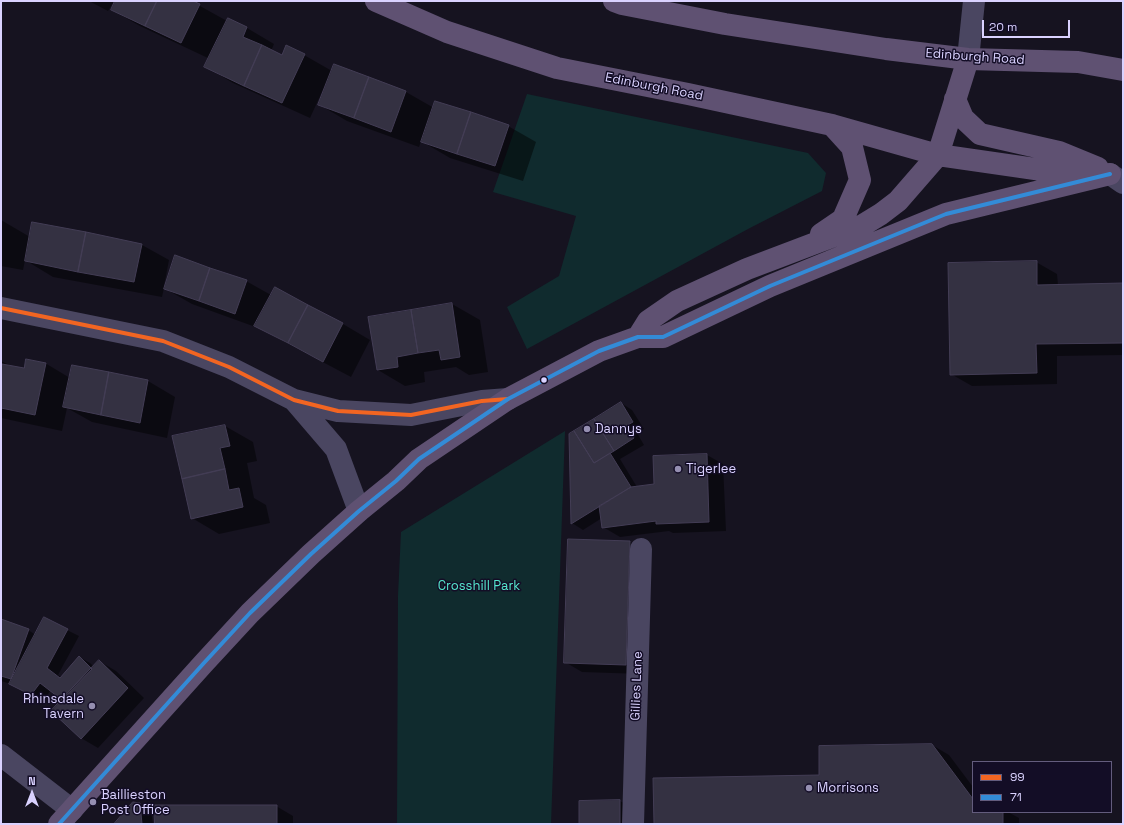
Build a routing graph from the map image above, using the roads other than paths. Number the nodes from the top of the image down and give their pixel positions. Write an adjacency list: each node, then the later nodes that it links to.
1 (376, 1): 7 (main road, Edinburgh Road)
2 (614, 1): 4 (main road, Edinburgh Road)
3 (974, 1): 4 (street)
4 (968, 59): 5 (main road, Edinburgh Road); 6 (main road)
5 (1122, 70)
6 (955, 99): 8 (main road); 9 (main road)
7 (832, 125): 8 (main road, Edinburgh Road); 10 (main road)
8 (938, 154): 9 (main road, Edinburgh Road); 10 (main road)
9 (1119, 176): 12 (main road)
10 (797, 250): 12 (main road)
11 (1, 308): 14 (street)
12 (638, 337): 13 (main road)
13 (508, 399): 14 (street); 15 (main road)
14 (294, 400): 15 (street)
15 (359, 511): 18 (main road)
16 (641, 548): 19 (street, Gillies Lane)
17 (1, 755): 18 (street)
18 (66, 817)
19 (633, 824)

